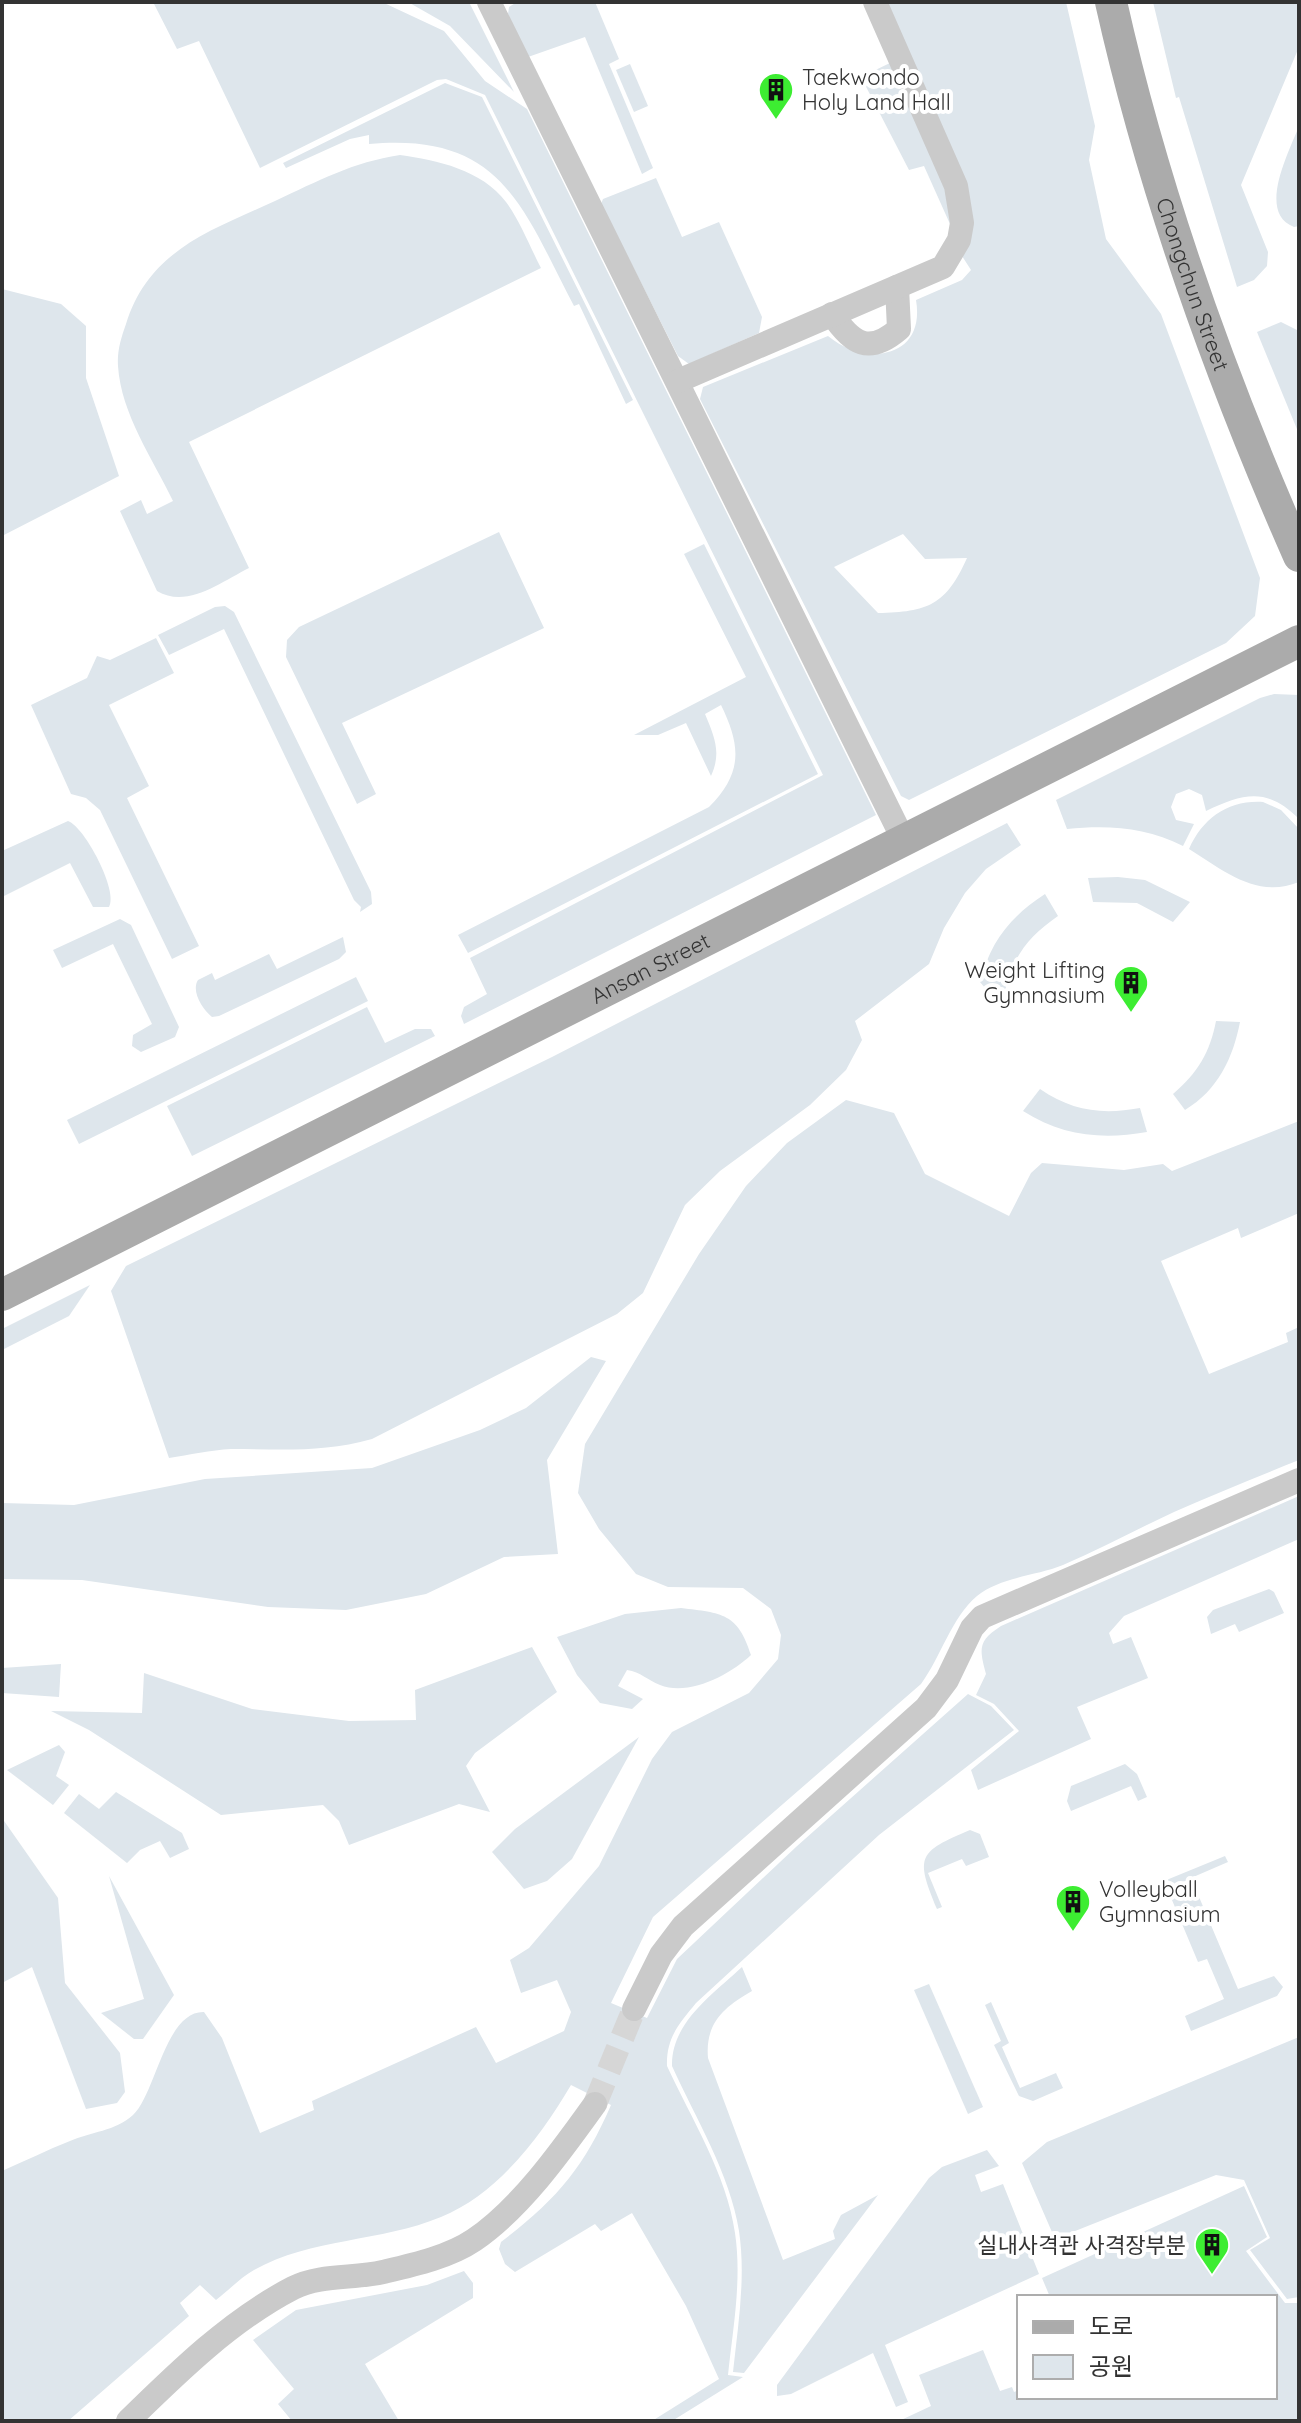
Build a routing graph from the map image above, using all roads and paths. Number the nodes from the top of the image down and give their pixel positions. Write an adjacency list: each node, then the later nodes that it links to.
1 (875, 2): 4 (street)
2 (1111, 2): 7 (main road, Chongchun Street)
3 (492, 3): 6 (street)
4 (897, 287): 5 (street); 5 (street)
5 (832, 314): 6 (street)
6 (678, 381): 9 (street)
7 (1299, 556)
8 (1299, 641): 9 (main road, Ansan Street)
9 (903, 839): 10 (main road, Ansan Street)
10 (2, 1295)
11 (1299, 1480): 12 (street)
12 (634, 2009)
13 (595, 2104): 14 (street)
14 (128, 2421)

